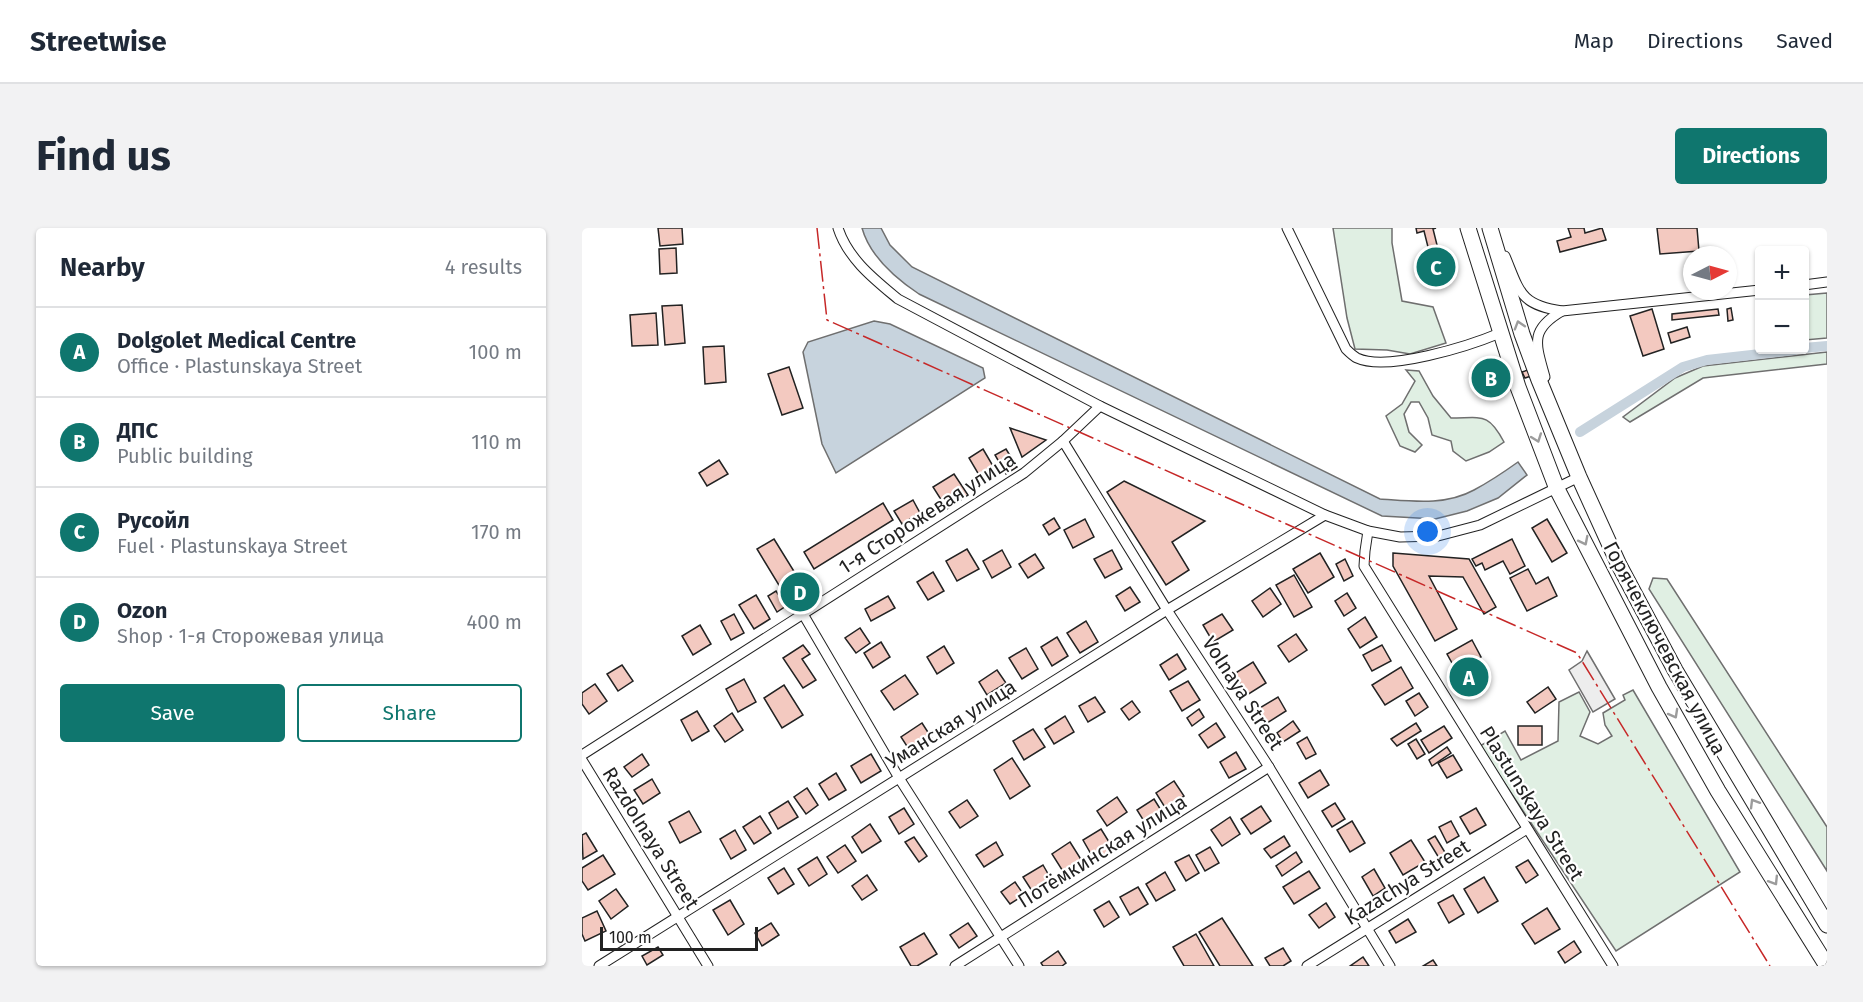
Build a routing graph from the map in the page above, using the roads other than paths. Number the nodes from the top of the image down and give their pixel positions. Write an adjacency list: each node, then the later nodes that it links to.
1 (838, 228): 10 (street)
2 (1287, 228): 9 (street)
3 (1468, 228): 9 (main road, Горячеключевская улица)
4 (1490, 229): 8 (street); 11 (main road, one-way to 4)
5 (1827, 282): 6 (street)
6 (1809, 284)
7 (1755, 291): 8 (street)
8 (1562, 311): 11 (street)
9 (1500, 333): 14 (main road, Горячеключевская улица, one-way to 14)
10 (1100, 406): 12 (street, 1-я Сторожевая улица); 15 (street)
11 (1554, 417): 13 (main road)
12 (1063, 441): 17 (street, Volnaya Street); 18 (street, 1-я Сторожевая улица)
13 (1579, 477): 14 (street); 25 (main road, one-way to 13)
14 (1557, 489): 16 (street); 35 (main road, Горячеключевская улица, one-way to 35)
15 (1325, 515): 16 (street); 17 (street, Уманская улица)
16 (1368, 531): 23 (street, Plastunskaya Street)
17 (1167, 610): 21 (street, Volnaya Street); 22 (street, Уманская улица)
18 (803, 614): 19 (street, 1-я Сторожевая улица); 22 (street)
19 (582, 755)
20 (582, 760): 24 (street, Razdolnaya Street)
21 (1269, 767): 26 (street, Volnaya Street); 27 (street, Потёмкинская улица)
22 (899, 778): 24 (street, Уманская улица); 27 (street)
23 (1527, 829): 26 (street, Kazachya Street); 34 (street, Plastunskaya Street)
24 (678, 915): 28 (street, Уманская улица); 29 (street, Razdolnaya Street)
25 (1827, 925)
26 (1367, 928): 32 (street, Kazachya Street); 33 (street, Volnaya Street)
27 (1002, 937): 30 (street, Потёмкинская улица); 31 (street)
28 (599, 966)
29 (708, 966)
30 (955, 966)
31 (1019, 966)
32 (1307, 966)
33 (1390, 966)
34 (1613, 966)
35 (1827, 966)

